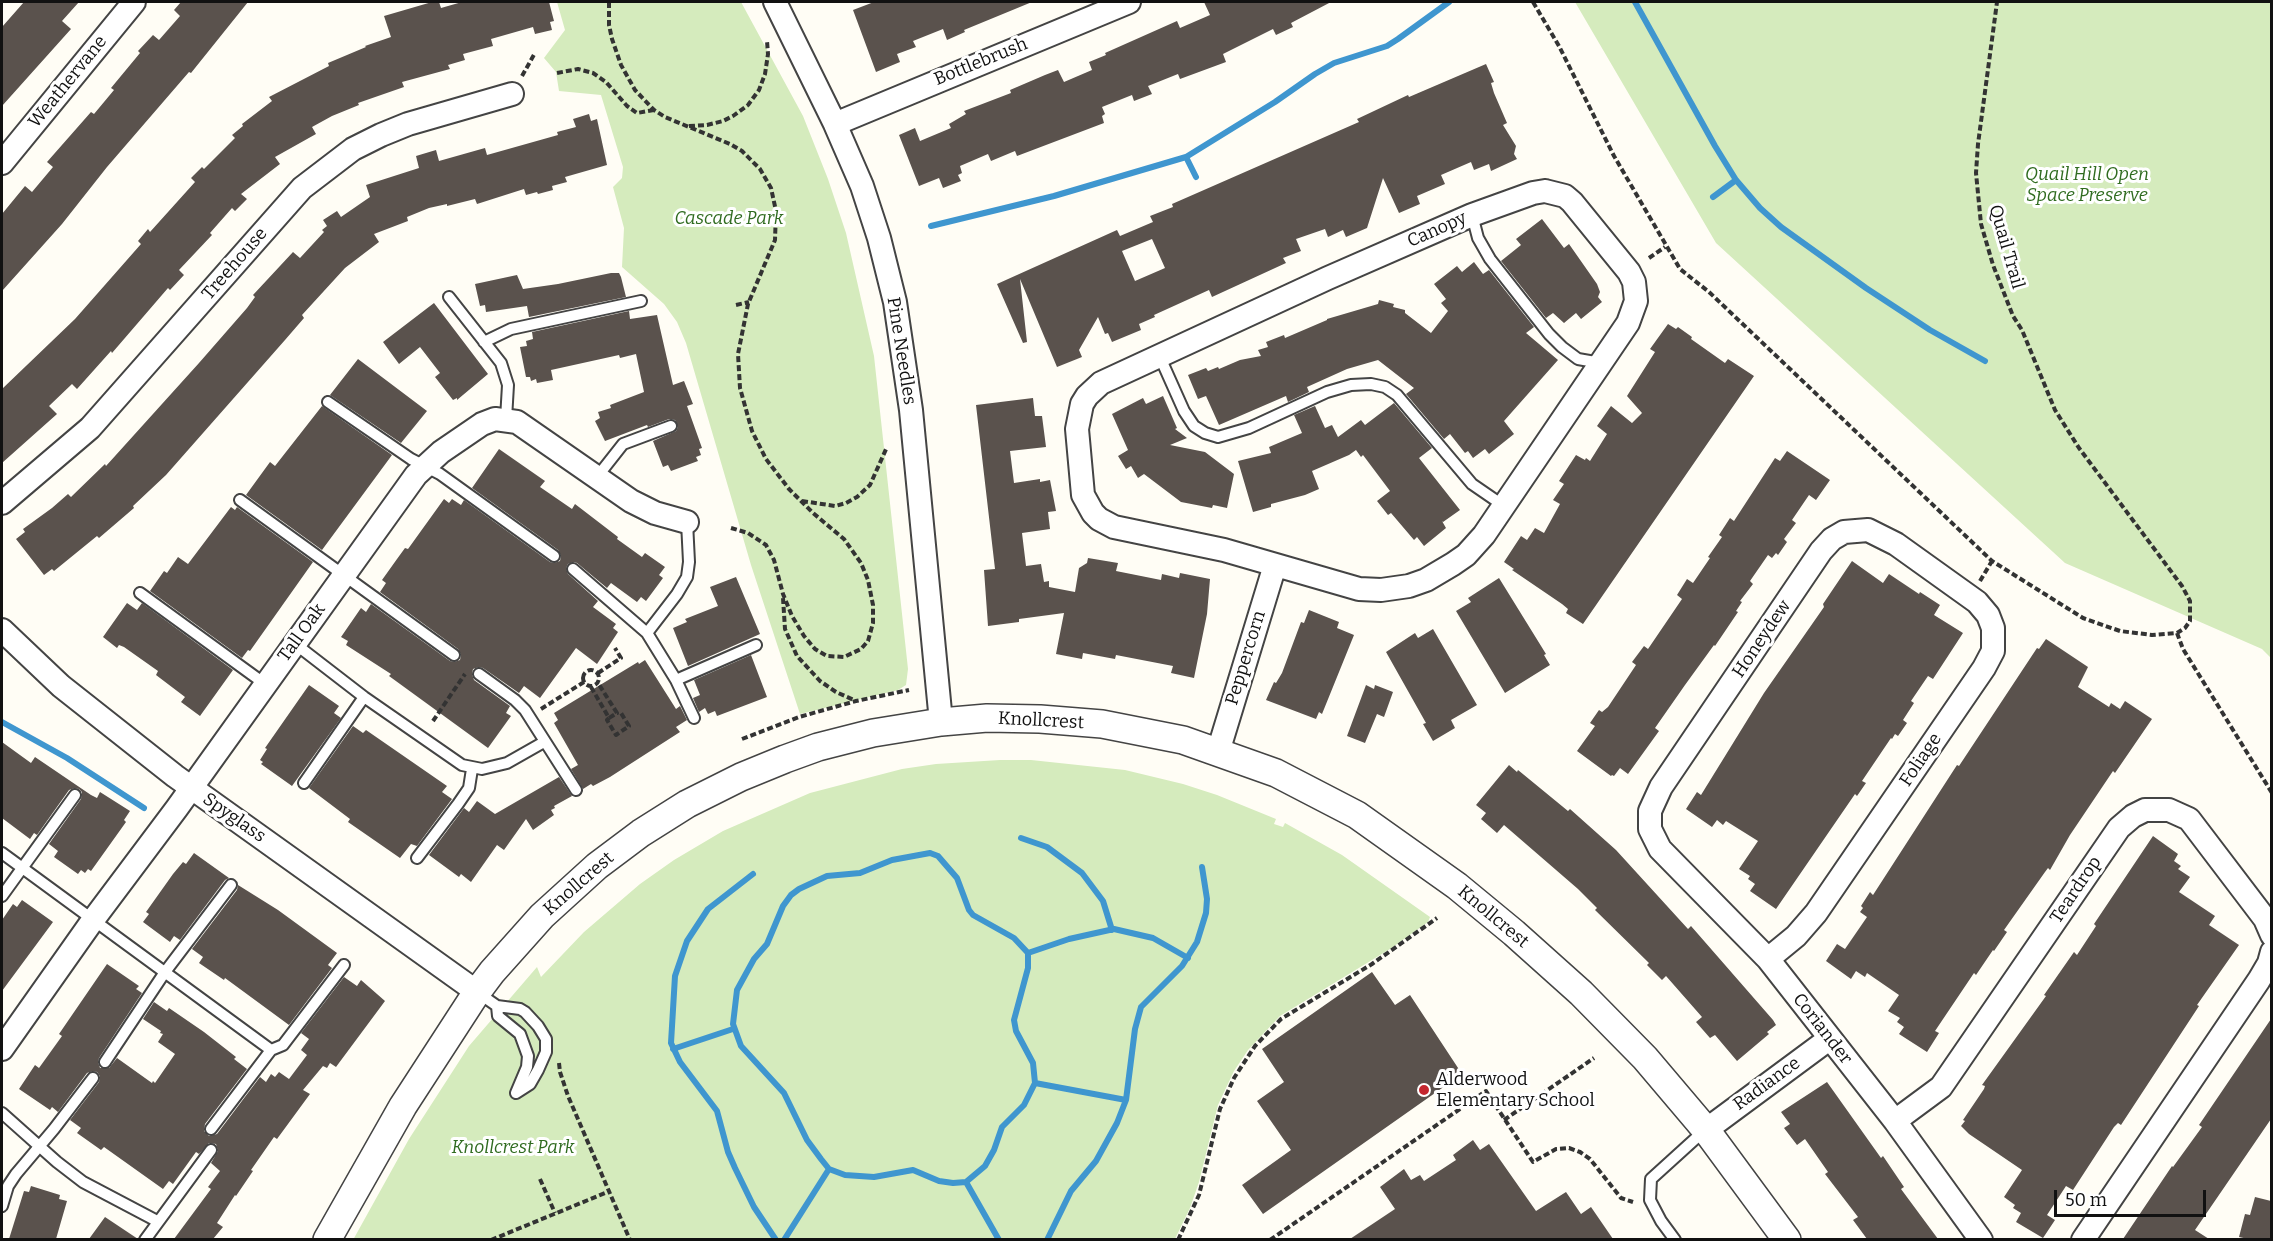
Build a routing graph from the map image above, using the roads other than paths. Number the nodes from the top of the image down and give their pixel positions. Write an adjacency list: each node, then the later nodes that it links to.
1 (134, 2): 6 (street, Weathervane)
2 (775, 2): 5 (street, Pine Needles)
3 (1129, 2): 5 (street, Bottlebrush)
4 (512, 94): 19 (street, Treehouse)
5 (835, 124): 38 (street, Pine Needles)
6 (2, 163)
7 (1472, 215): 11 (street, Canopy); 12 (lane); 12 (street, Canopy)
8 (449, 297): 10 (lane)
9 (641, 301): 10 (lane)
10 (484, 342): 14 (lane)
11 (1159, 355): 20 (lane); 24 (street, Canopy)
12 (1601, 363): 20 (street, Canopy)
13 (328, 402): 16 (lane)
14 (506, 419): 16 (street, Tall Oak); 17 (street)
15 (671, 426): 17 (lane)
16 (425, 465): 22 (lane); 26 (street, Tall Oak)
17 (597, 477): 21 (street)
18 (240, 500): 26 (lane)
19 (2, 503)
20 (1504, 506): 24 (street, Canopy)
21 (687, 522): 29 (lane)
22 (554, 556)
23 (1922, 562): 46 (street, Honeydew); 55 (street, Foliage)
24 (1275, 565): 40 (street, Peppercorn)
25 (573, 569): 29 (lane)
26 (344, 574): 30 (street, Tall Oak); 32 (lane)
27 (140, 593): 35 (lane)
28 (2, 630): 43 (street, Spyglass)
29 (647, 633): 34 (lane)
30 (294, 643): 35 (street, Tall Oak); 36 (lane)
31 (756, 645): 34 (lane)
32 (454, 655)
33 (479, 674): 39 (lane)
34 (676, 680): 37 (lane)
35 (265, 684): 43 (street, Tall Oak)
36 (364, 697): 41 (lane); 42 (lane)
37 (694, 718)
38 (941, 722): 40 (street, Knollcrest); 58 (street, Knollcrest)
39 (544, 742): 41 (lane); 44 (lane)
40 (1218, 752): 67 (street, Knollcrest)
41 (472, 769): 48 (lane)
42 (304, 783)
43 (191, 788): 52 (street, Tall Oak); 58 (street, Spyglass)
44 (576, 790)
45 (75, 795): 49 (lane)
46 (1650, 829): 55 (street, Coriander)
47 (2, 854): 49 (lane)
48 (417, 858)
49 (21, 867): 51 (lane); 52 (lane)
50 (231, 885): 57 (lane)
51 (2, 896)
52 (93, 920): 57 (lane); 60 (street, Tall Oak)
53 (2271, 935): 65 (street, Teardrop)
54 (2271, 952): 77 (street)
55 (1768, 959): 59 (street, Coriander)
56 (344, 965): 61 (lane)
57 (165, 972): 61 (lane); 62 (lane)
58 (487, 999): 58 (lane); 73 (street, Knollcrest)
59 (1829, 1039): 65 (street, Coriander); 67 (street, Radiance)
60 (2, 1049)
61 (271, 1050): 66 (lane)
62 (105, 1062)
63 (93, 1078): 68 (lane)
64 (2, 1113): 68 (lane)
65 (1895, 1121): 76 (street, Coriander)
66 (211, 1129)
67 (1706, 1130): 74 (lane); 75 (street, Knollcrest)
68 (39, 1147): 70 (lane); 71 (lane)
69 (211, 1150): 71 (lane)
70 (2, 1206)
71 (157, 1221): 72 (lane)
72 (145, 1239)
73 (327, 1239)
74 (1675, 1239)
75 (1787, 1239)
76 (1981, 1239)
77 (2083, 1239)

